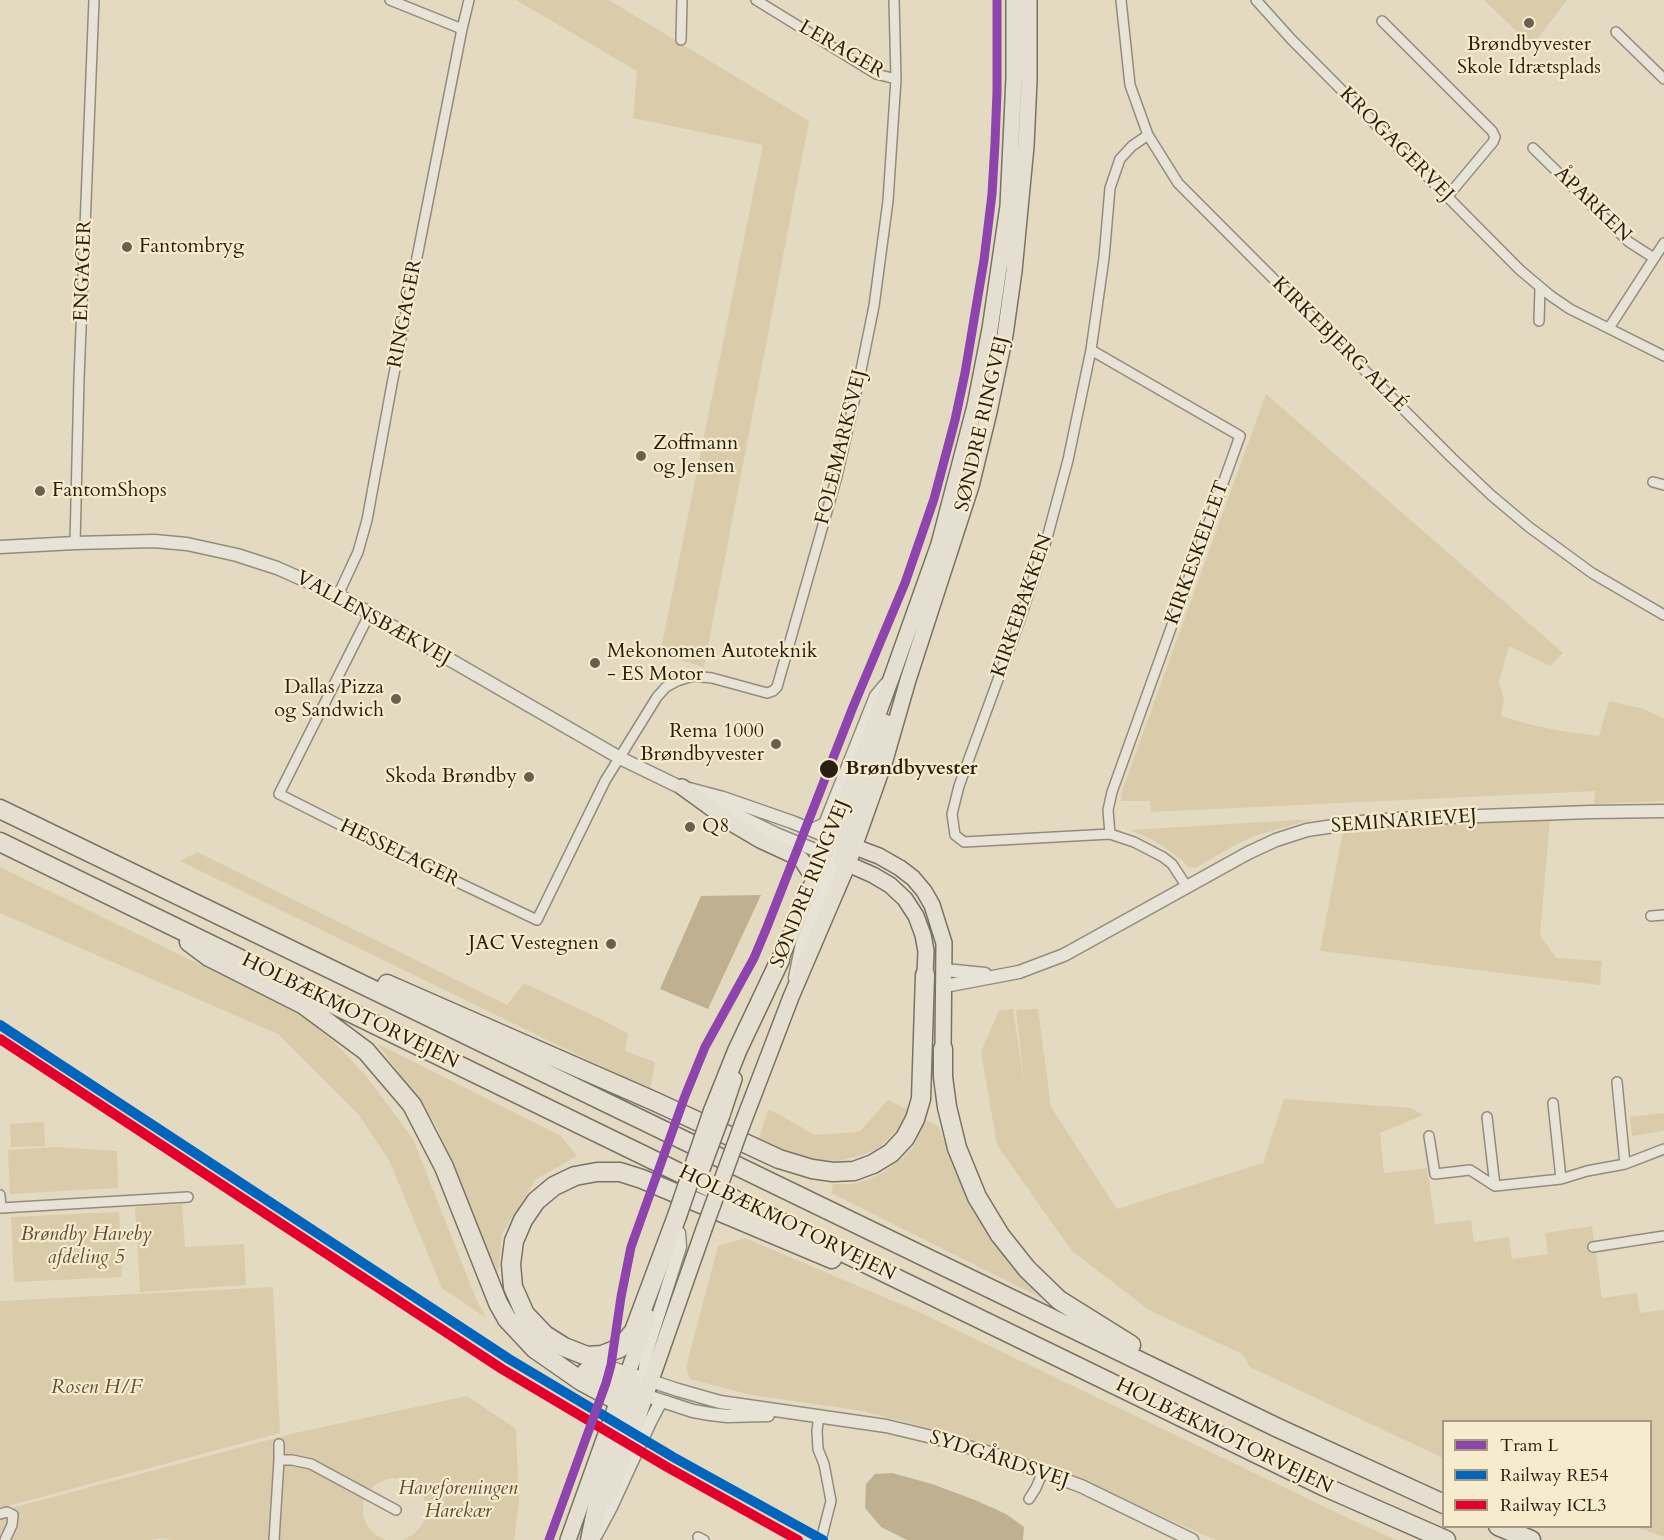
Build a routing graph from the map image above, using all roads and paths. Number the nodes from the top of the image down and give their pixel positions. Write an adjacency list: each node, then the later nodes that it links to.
1 (94, 0): 29 (street, ENGAGER)
2 (390, 0): 12 (street)
3 (469, 0): 12 (street, RINGAGER)
4 (682, 0): 14 (street)
5 (756, 0): 15 (street, LERAGER)
6 (894, 0): 15 (street, FOLEMARKSVEJ)
7 (1014, 0): 34 (main road, SØNDRE RINGVEJ)
8 (1029, 0): 42 (main road, SØNDRE RINGVEJ)
9 (1121, 0): 17 (street, KIRKEBJERG ALLÉ)
10 (1256, 0): 19 (street, KROGAGERVEJ)
11 (1382, 21): 19 (street)
12 (462, 29): 31 (street, RINGAGER)
13 (1616, 32): 16 (street)
14 (681, 40)
15 (896, 79): 35 (street, FOLEMARKSVEJ)
16 (1664, 79)
17 (1148, 135): 25 (street, KIRKEBAKKEN); 33 (street, KIRKEBJERG ALLÉ)
18 (1533, 148): 21 (street, ÅPARKEN)
19 (1447, 196): 22 (street, KROGAGERVEJ)
20 (1664, 244): 21 (street)
21 (1654, 258): 24 (street)
22 (1540, 288): 23 (street); 24 (street, KROGAGERVEJ)
23 (1539, 321)
24 (1609, 328): 26 (street, KROGAGERVEJ)
25 (1091, 350): 40 (street, KIRKESKELLET); 40 (street, KIRKEBAKKEN)
26 (1664, 356)
27 (1653, 482): 28 (street)
28 (1664, 484)
29 (75, 543): 30 (street, VALLENSBÆKVEJ); 31 (street, VALLENSBÆKVEJ)
30 (0, 547)
31 (338, 595): 32 (street, VALLENSBÆKVEJ)
32 (370, 613): 35 (street, VALLENSBÆKVEJ); 35 (street, HESSELAGER)
33 (1664, 615)
34 (892, 676): 39 (street); 42 (main road, SØNDRE RINGVEJ)
35 (620, 758): 36 (street, VALLENSBÆKVEJ)
36 (682, 787): 39 (street, VALLENSBÆKVEJ); 43 (street, VALLENSBÆKVEJ); 44 (main road)
37 (0, 809): 49 (highway, HOLBÆKMOTORVEJEN)
38 (1664, 811): 45 (street, SEMINARIEVEJ)
39 (812, 830): 42 (street, VALLENSBÆKVEJ)
40 (1110, 834): 45 (street, KIRKEBAKKEN)
41 (0, 842): 48 (highway, HOLBÆKMOTORVEJEN)
42 (843, 842): 43 (main road, SØNDRE RINGVEJ); 43 (main road); 51 (main road)
43 (836, 859): 44 (main road, SØNDRE RINGVEJ); 52 (main road); 72 (main road, SØNDRE RINGVEJ, bridge)
44 (814, 879): 50 (main road, SØNDRE RINGVEJ)
45 (1187, 887): 53 (street, SEMINARIEVEJ)
46 (1664, 915): 47 (street)
47 (1651, 916)
48 (164, 922): 69 (highway, HOLBÆKMOTORVEJEN); 72 (highway)
49 (289, 949): 52 (highway); 76 (highway, HOLBÆKMOTORVEJEN)
50 (780, 960): 66 (highway, bridge)
51 (945, 970): 53 (street, SEMINARIEVEJ); 54 (main road)
52 (925, 975)
53 (998, 976): 54 (street, SEMINARIEVEJ)
54 (945, 986): 55 (main road)
55 (943, 1049): 76 (highway)
56 (1617, 1082): 61 (street)
57 (1553, 1102): 62 (street)
58 (1487, 1117): 63 (street)
59 (1429, 1136): 63 (street)
60 (1663, 1151): 61 (street)
61 (1625, 1164): 62 (street)
62 (1561, 1179): 63 (street)
63 (1495, 1186)
64 (0, 1195): 65 (street)
65 (188, 1197)
66 (680, 1223): 70 (highway); 72 (main road)
67 (1664, 1236): 68 (street)
68 (1593, 1247)
69 (932, 1295): 70 (highway); 92 (highway, HOLBÆKMOTORVEJEN)
70 (587, 1356): 71 (highway)
71 (603, 1365): 72 (street, SYDGÅRDSVEJ)
72 (632, 1400): 73 (street, SYDGÅRDSVEJ); 73 (street); 74 (street, SYDGÅRDSVEJ); 77 (highway)
73 (661, 1401): 74 (street, SYDGÅRDSVEJ)
74 (796, 1414): 75 (street, SYDGÅRDSVEJ)
75 (819, 1415): 80 (street, SYDGÅRDSVEJ); 86 (street)
76 (1278, 1428): 82 (highway, HOLBÆKMOTORVEJEN)
77 (622, 1443): 89 (main road); 90 (highway)
78 (279, 1444): 79 (street)
79 (279, 1460): 83 (street); 88 (street)
80 (1043, 1471): 81 (street); 91 (street, SYDGÅRDSVEJ)
81 (1029, 1499)
82 (1442, 1504)
83 (396, 1510)
84 (0, 1514): 87 (street)
85 (1501, 1528): 93 (highway)
86 (822, 1536)
87 (5, 1540)
88 (274, 1540)
89 (568, 1540)
90 (592, 1540)
91 (1192, 1540)
92 (1446, 1540)
93 (1531, 1540)

